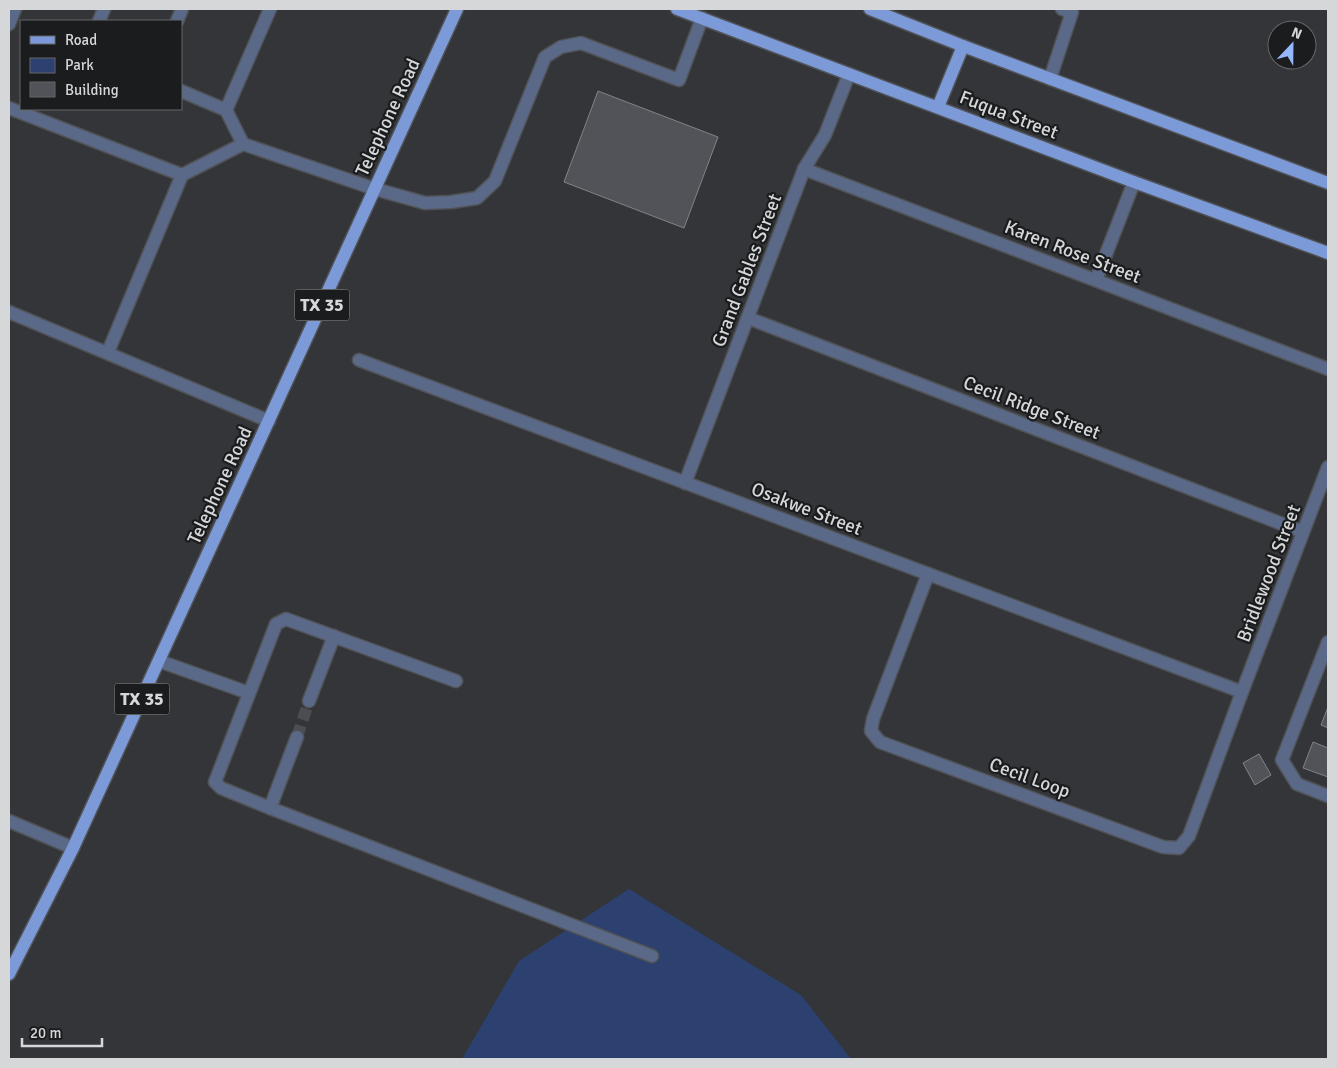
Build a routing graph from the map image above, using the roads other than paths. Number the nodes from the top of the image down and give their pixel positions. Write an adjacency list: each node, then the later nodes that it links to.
1 (15, 9): 8 (street)
2 (270, 9): 15 (street)
3 (457, 9): 21 (main road, Telephone Road / TX 35)
4 (677, 9): 7 (main road, Fuqua Street)
5 (870, 9): 9 (main road)
6 (1069, 10): 11 (street)
7 (702, 18): 10 (main road, Fuqua Street); 21 (street)
8 (9, 24)
9 (962, 46): 11 (main road); 13 (main road)
10 (849, 74): 13 (main road, Fuqua Street); 17 (street, Grand Gables Street)
11 (1050, 79): 20 (main road)
12 (182, 91): 15 (street)
13 (938, 107): 19 (main road, Fuqua Street)
14 (9, 108): 18 (street)
15 (226, 110): 16 (street)
16 (243, 144): 18 (street); 21 (street)
17 (804, 169): 23 (street, Karen Rose Street); 25 (street, Grand Gables Street)
18 (182, 175): 26 (street)
19 (1134, 182): 22 (main road, Fuqua Street); 23 (street)
20 (1328, 183)
21 (375, 189): 29 (main road, Telephone Road / TX 35)
22 (1328, 253)
23 (1096, 280): 28 (street, Karen Rose Street)
24 (9, 312): 26 (street)
25 (748, 318): 31 (street, Grand Gables Street); 32 (street, Cecil Ridge Street)
26 (108, 352): 29 (street)
27 (359, 360): 31 (street, Osakwe Street)
28 (1327, 363)
29 (269, 421): 36 (main road, Telephone Road / TX 35)
30 (1328, 467): 32 (street, Bridlewood Street)
31 (685, 482): 33 (street, Osakwe Street)
32 (1303, 532): 38 (street, Bridlewood Street)
33 (928, 574): 38 (street, Osakwe Street); 38 (street, Cecil Loop)
34 (334, 636): 37 (street); 39 (street); 40 (street)
35 (1328, 642): 42 (street)
36 (159, 661): 39 (street); 45 (main road, Telephone Road / TX 35)
37 (456, 681)
38 (1242, 692)
39 (249, 693): 43 (street)
40 (309, 701)
41 (297, 737): 43 (street)
42 (1328, 796)
43 (270, 808): 46 (street)
44 (9, 821): 45 (street)
45 (74, 848): 47 (main road, Telephone Road / TX 35)
46 (652, 956)
47 (9, 974)

